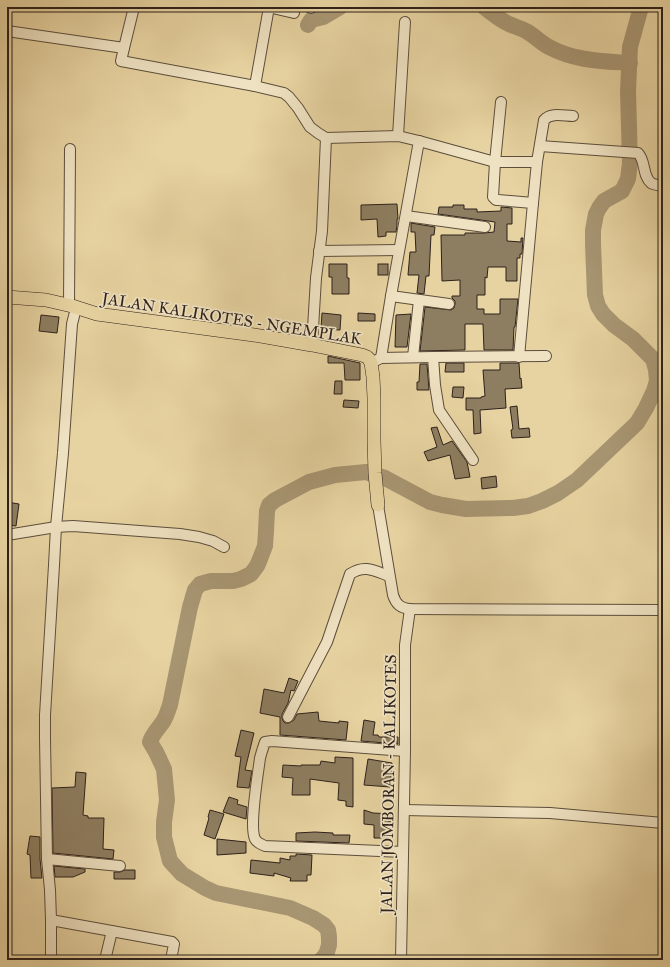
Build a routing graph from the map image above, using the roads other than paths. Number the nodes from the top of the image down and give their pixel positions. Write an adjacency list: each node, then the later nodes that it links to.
1 (134, 7): 6 (street)
2 (269, 7): 3 (street); 7 (street)
3 (294, 13)
4 (405, 22): 10 (street)
5 (7, 31): 6 (street)
6 (124, 48): 7 (street)
7 (255, 86): 11 (street)
8 (501, 102): 15 (street)
9 (573, 116): 13 (street)
10 (398, 136): 11 (street); 12 (street)
11 (326, 138): 22 (street)
12 (419, 141): 15 (street); 19 (street)
13 (540, 146): 16 (street); 17 (street)
14 (70, 149): 27 (street)
15 (495, 162): 16 (street); 18 (street)
16 (537, 162): 18 (street)
17 (663, 186)
18 (533, 203): 32 (street)
19 (406, 216): 20 (street); 21 (street)
20 (485, 228)
21 (399, 250): 22 (street); 23 (street)
22 (319, 251): 28 (street)
23 (390, 296): 25 (street); 33 (street)
24 (7, 297): 27 (main road, JALAN KALIKOTES - NGEMPLAK)
25 (419, 300): 26 (street); 31 (street)
26 (449, 304)
27 (72, 306): 28 (main road, JALAN KALIKOTES - NGEMPLAK); 36 (street)
28 (312, 345): 33 (main road, JALAN KALIKOTES - NGEMPLAK)
29 (433, 356): 31 (street); 32 (street); 34 (street)
30 (546, 356): 32 (street)
31 (413, 357): 33 (street)
32 (519, 357)
33 (376, 360): 35 (main road, JALAN KALIKOTES - NGEMPLAK)
34 (472, 460)
35 (378, 505): 39 (street, JALAN KALIKOTES - NGEMPLAK)
36 (56, 526): 37 (street); 38 (street); 47 (street)
37 (7, 535)
38 (224, 547)
39 (389, 576): 40 (street, JALAN KALIKOTES - NGEMPLAK); 42 (street)
40 (410, 609): 41 (street); 43 (street, JALAN JOMBORAN - KALIKOTES)
41 (663, 610)
42 (288, 717)
43 (404, 751): 44 (street, JALAN JOMBORAN - KALIKOTES); 46 (street)
44 (404, 810): 45 (street); 46 (street, JALAN JOMBORAN - KALIKOTES)
45 (663, 823)
46 (403, 852): 54 (street, JALAN JOMBORAN - KALIKOTES)
47 (47, 859): 48 (street); 49 (street)
48 (120, 866)
49 (51, 920): 50 (street); 51 (street)
50 (112, 931): 52 (street); 53 (street)
51 (51, 960)
52 (105, 960)
53 (171, 960)
54 (401, 960)

